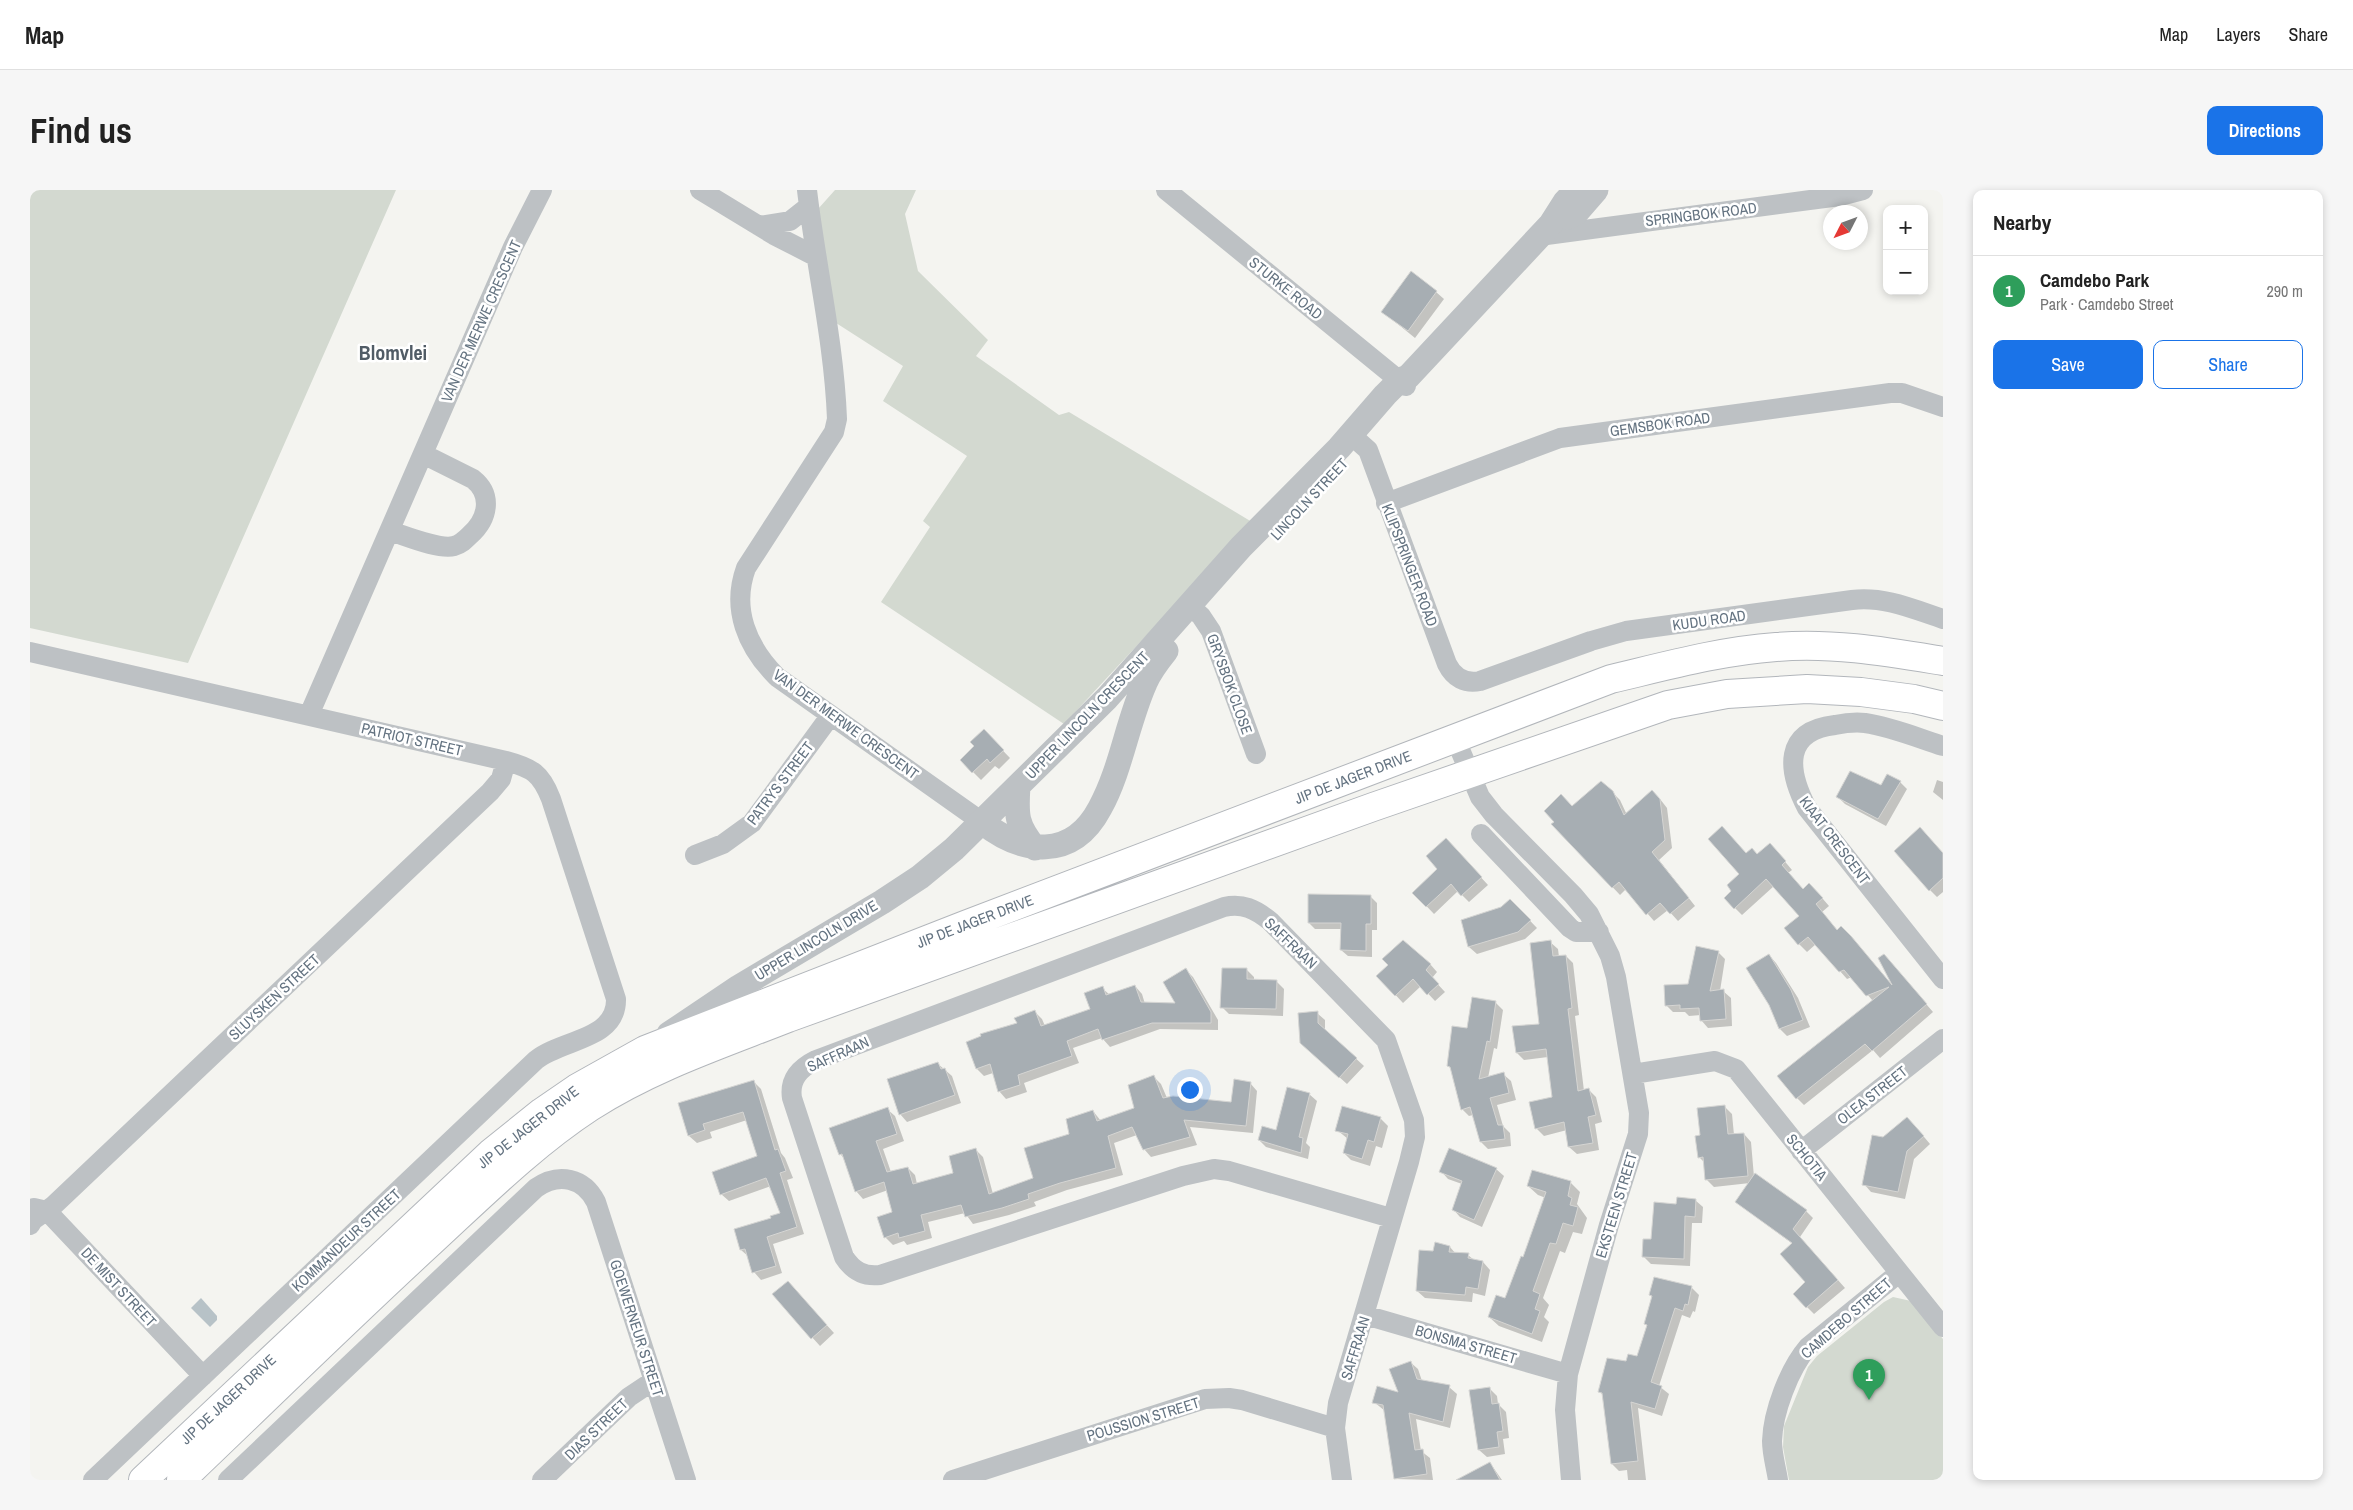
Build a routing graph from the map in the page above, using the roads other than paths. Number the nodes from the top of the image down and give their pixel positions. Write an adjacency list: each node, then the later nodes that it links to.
1 (542, 190): 14 (street, VAN DER MERWE CRESCENT)
2 (700, 190): 8 (street)
3 (1166, 190): 11 (street, STURKE ROAD)
4 (1576, 190): 9 (street, LINCOLN STREET)
5 (1596, 190): 9 (street, LINCOLN STREET)
6 (1863, 190): 9 (street, SPRINGBOK ROAD)
7 (808, 198): 8 (street); 10 (street, VAN DER MERWE CRESCENT)
8 (759, 226): 10 (street)
9 (1545, 230): 11 (street, LINCOLN STREET)
10 (815, 256): 24 (street, VAN DER MERWE CRESCENT)
11 (1405, 381): 13 (street, LINCOLN STREET)
12 (1943, 407): 15 (street, GEMSBOK ROAD)
13 (1356, 439): 15 (street, KLIPSPRINGER ROAD); 17 (street, LINCOLN STREET)
14 (423, 454): 16 (street, VAN DER MERWE CRESCENT); 16 (street)
15 (1386, 503): 21 (street, KLIPSPRINGER ROAD)
16 (390, 531): 23 (street, VAN DER MERWE CRESCENT)
17 (1195, 610): 27 (street, GRYSBOK CLOSE); 30 (street, UPPER LINCOLN CRESCENT); 33 (street)
18 (1943, 619): 21 (street, KUDU ROAD)
19 (30, 652): 23 (street, PATRIOT STREET)
20 (1943, 661): 25 (main road, JIP DE JAGER DRIVE)
21 (1480, 681)
22 (1943, 706): 29 (main road, JIP DE JAGER DRIVE)
23 (309, 715): 28 (street, PATRIOT STREET)
24 (830, 715): 31 (street, VAN DER MERWE CRESCENT); 34 (street, PATRYS STREET)
25 (1455, 738): 29 (street, EKSTEEN STREET); 39 (main road, JIP DE JAGER DRIVE)
26 (1943, 746): 36 (street, KIAAT CRESCENT)
27 (1256, 754)
28 (506, 761): 37 (street, PATRIOT STREET); 42 (street, SLUYSKEN STREET)
29 (1469, 773): 35 (street, EKSTEEN STREET); 54 (main road, JIP DE JAGER DRIVE)
30 (1018, 786): 31 (street, UPPER LINCOLN CRESCENT); 33 (street)
31 (982, 822): 33 (street); 39 (street, UPPER LINCOLN DRIVE)
32 (1480, 834): 35 (street)
33 (1034, 848)
34 (696, 855)
35 (1599, 932): 40 (street, EKSTEEN STREET)
36 (1943, 979)
37 (612, 1020): 49 (street, KOMMANDEUR STREET)
38 (1943, 1039): 41 (street, OLEA STREET)
39 (645, 1050): 53 (main road, JIP DE JAGER DRIVE)
40 (1633, 1074): 41 (street, SCHOTIA); 48 (street, EKSTEEN STREET)
41 (1801, 1150): 45 (street, SCHOTIA)
42 (38, 1209): 44 (street, SLUYSKEN STREET); 49 (street, DE MIST STREET)
43 (1391, 1218): 43 (street, SAFFRAAN); 46 (street, SAFFRAAN)
44 (30, 1225)
45 (1899, 1273): 47 (street, SCHOTIA); 61 (street, CAMDEBO STREET)
46 (1365, 1315): 48 (street, BONSMA STREET); 51 (street, SAFFRAAN)
47 (1943, 1327)
48 (1568, 1374): 60 (street, EKSTEEN STREET)
49 (203, 1376): 52 (street, KOMMANDEUR STREET)
50 (653, 1381): 55 (street, GOEWERNEUR STREET); 56 (street, DIAS STREET); 57 (street, GOEWERNEUR STREET)
51 (1335, 1428): 58 (street, POUSSION STREET); 59 (street, SAFFRAAN)
52 (93, 1480)
53 (143, 1480)
54 (181, 1480)
55 (228, 1480)
56 (542, 1480)
57 (686, 1480)
58 (953, 1480)
59 (1342, 1480)
60 (1571, 1480)
61 (1778, 1480)

